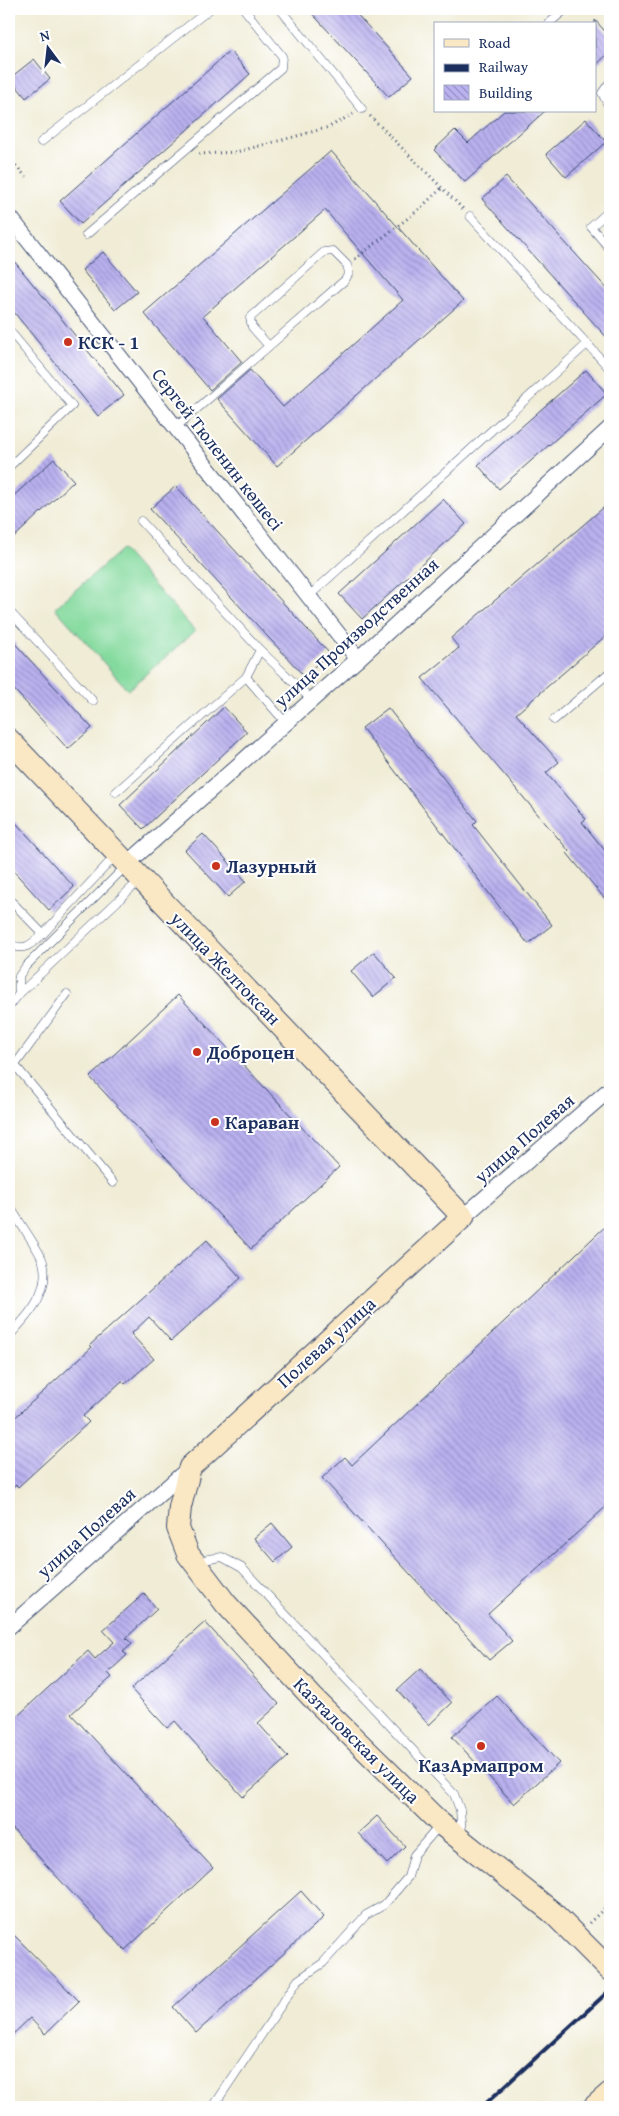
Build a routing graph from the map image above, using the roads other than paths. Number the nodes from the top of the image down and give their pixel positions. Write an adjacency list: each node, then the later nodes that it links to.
1 (210, 9): 9 (lane)
2 (244, 9): 13 (lane)
3 (280, 9): 8 (lane)
4 (566, 9): 5 (lane)
5 (550, 22)
6 (610, 82): 7 (lane)
7 (610, 108)
8 (362, 109)
9 (41, 142)
10 (610, 210): 14 (lane)
11 (470, 216): 16 (lane)
12 (11, 224): 19 (street, Сергей Тюленин көшесі)
13 (86, 235)
14 (610, 249)
15 (9, 330): 21 (lane)
16 (587, 344): 18 (lane); 23 (lane)
17 (268, 345): 17 (lane); 19 (lane)
18 (610, 369)
19 (176, 427): 23 (street, Сергей Тюленин көшесі)
20 (610, 428): 26 (street, улица Производственная)
21 (9, 467)
22 (140, 521): 25 (lane)
23 (309, 596): 26 (street, Сергей Тюленин көшесі)
24 (9, 612): 30 (lane)
25 (260, 650): 28 (lane); 29 (lane)
26 (358, 659): 29 (street, улица Производственная)
27 (610, 672): 31 (lane)
28 (246, 677): 32 (lane); 34 (lane)
29 (312, 700): 32 (street, улица Производственная)
30 (93, 701)
31 (554, 720)
32 (286, 723): 35 (street, улица Производственная)
33 (9, 740): 35 (street, улица Желтоксан)
34 (116, 792)
35 (129, 866): 37 (lane); 39 (lane); 39 (lane); 47 (street, улица Желтоксан)
36 (9, 899): 37 (lane)
37 (43, 934): 38 (lane)
38 (9, 943)
39 (19, 994): 41 (lane)
40 (67, 994): 43 (lane)
41 (9, 1007)
42 (9, 1058): 43 (lane)
43 (15, 1065): 45 (lane)
44 (610, 1089): 47 (street, улица Полевая)
45 (114, 1183)
46 (9, 1205): 48 (lane)
47 (463, 1217): 49 (street, Полевая улица)
48 (9, 1336)
49 (190, 1467): 50 (street, Казталовская улица); 51 (street, улица Полевая)
50 (193, 1561): 52 (street, Казталовская улица); 53 (lane)
51 (9, 1627)
52 (441, 1824): 53 (street, Казталовская улица); 56 (lane)
53 (462, 1841): 54 (street, Казталовская улица)
54 (610, 1970)
55 (610, 2093): 57 (street)
56 (213, 2107)
57 (594, 2107)

